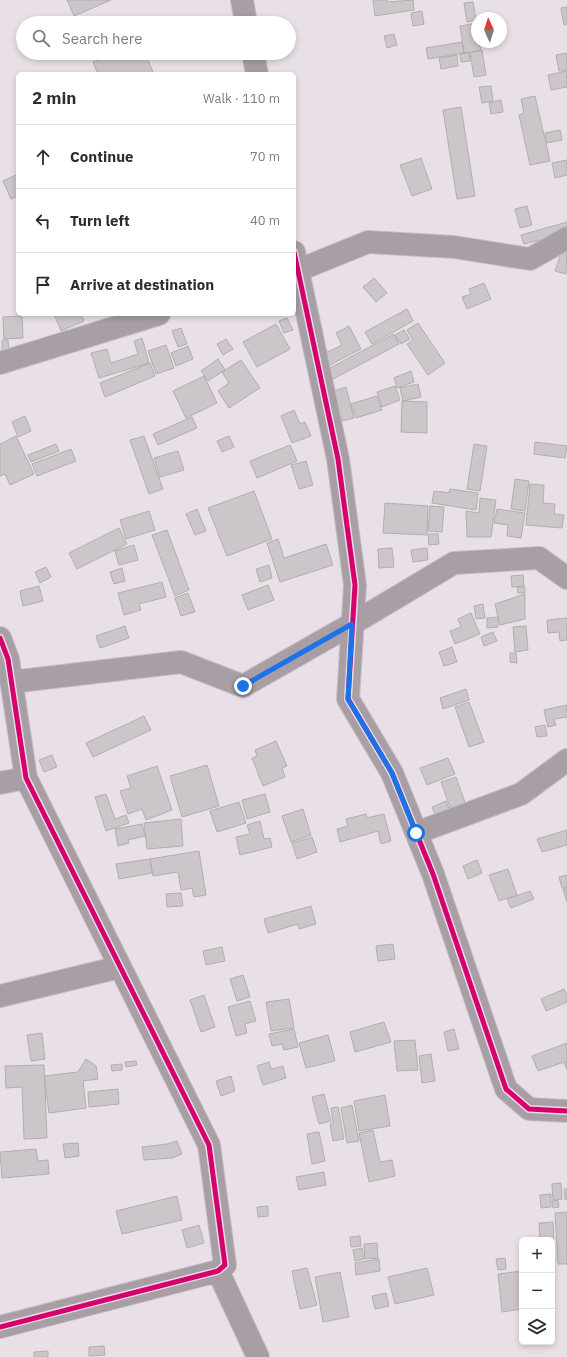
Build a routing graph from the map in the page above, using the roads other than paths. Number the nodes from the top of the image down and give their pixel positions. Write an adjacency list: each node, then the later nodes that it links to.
1 (242, 0): 2 (street)
2 (245, 16)
3 (254, 60): 4 (street)
4 (257, 72)
5 (567, 238): 6 (street)
6 (296, 265)
7 (296, 270): 11 (street)
8 (153, 316): 9 (street)
9 (0, 363)
10 (567, 578): 11 (street)
11 (352, 624): 13 (street); 17 (street)
12 (0, 638): 13 (street)
13 (12, 682): 15 (street)
14 (567, 760): 17 (street)
15 (26, 778): 16 (street); 18 (street)
16 (0, 783)
17 (416, 833): 20 (street)
18 (120, 967): 19 (street); 21 (street)
19 (0, 996)
20 (567, 1111)
21 (218, 1271): 22 (street); 23 (street)
22 (0, 1327)
23 (258, 1357)

